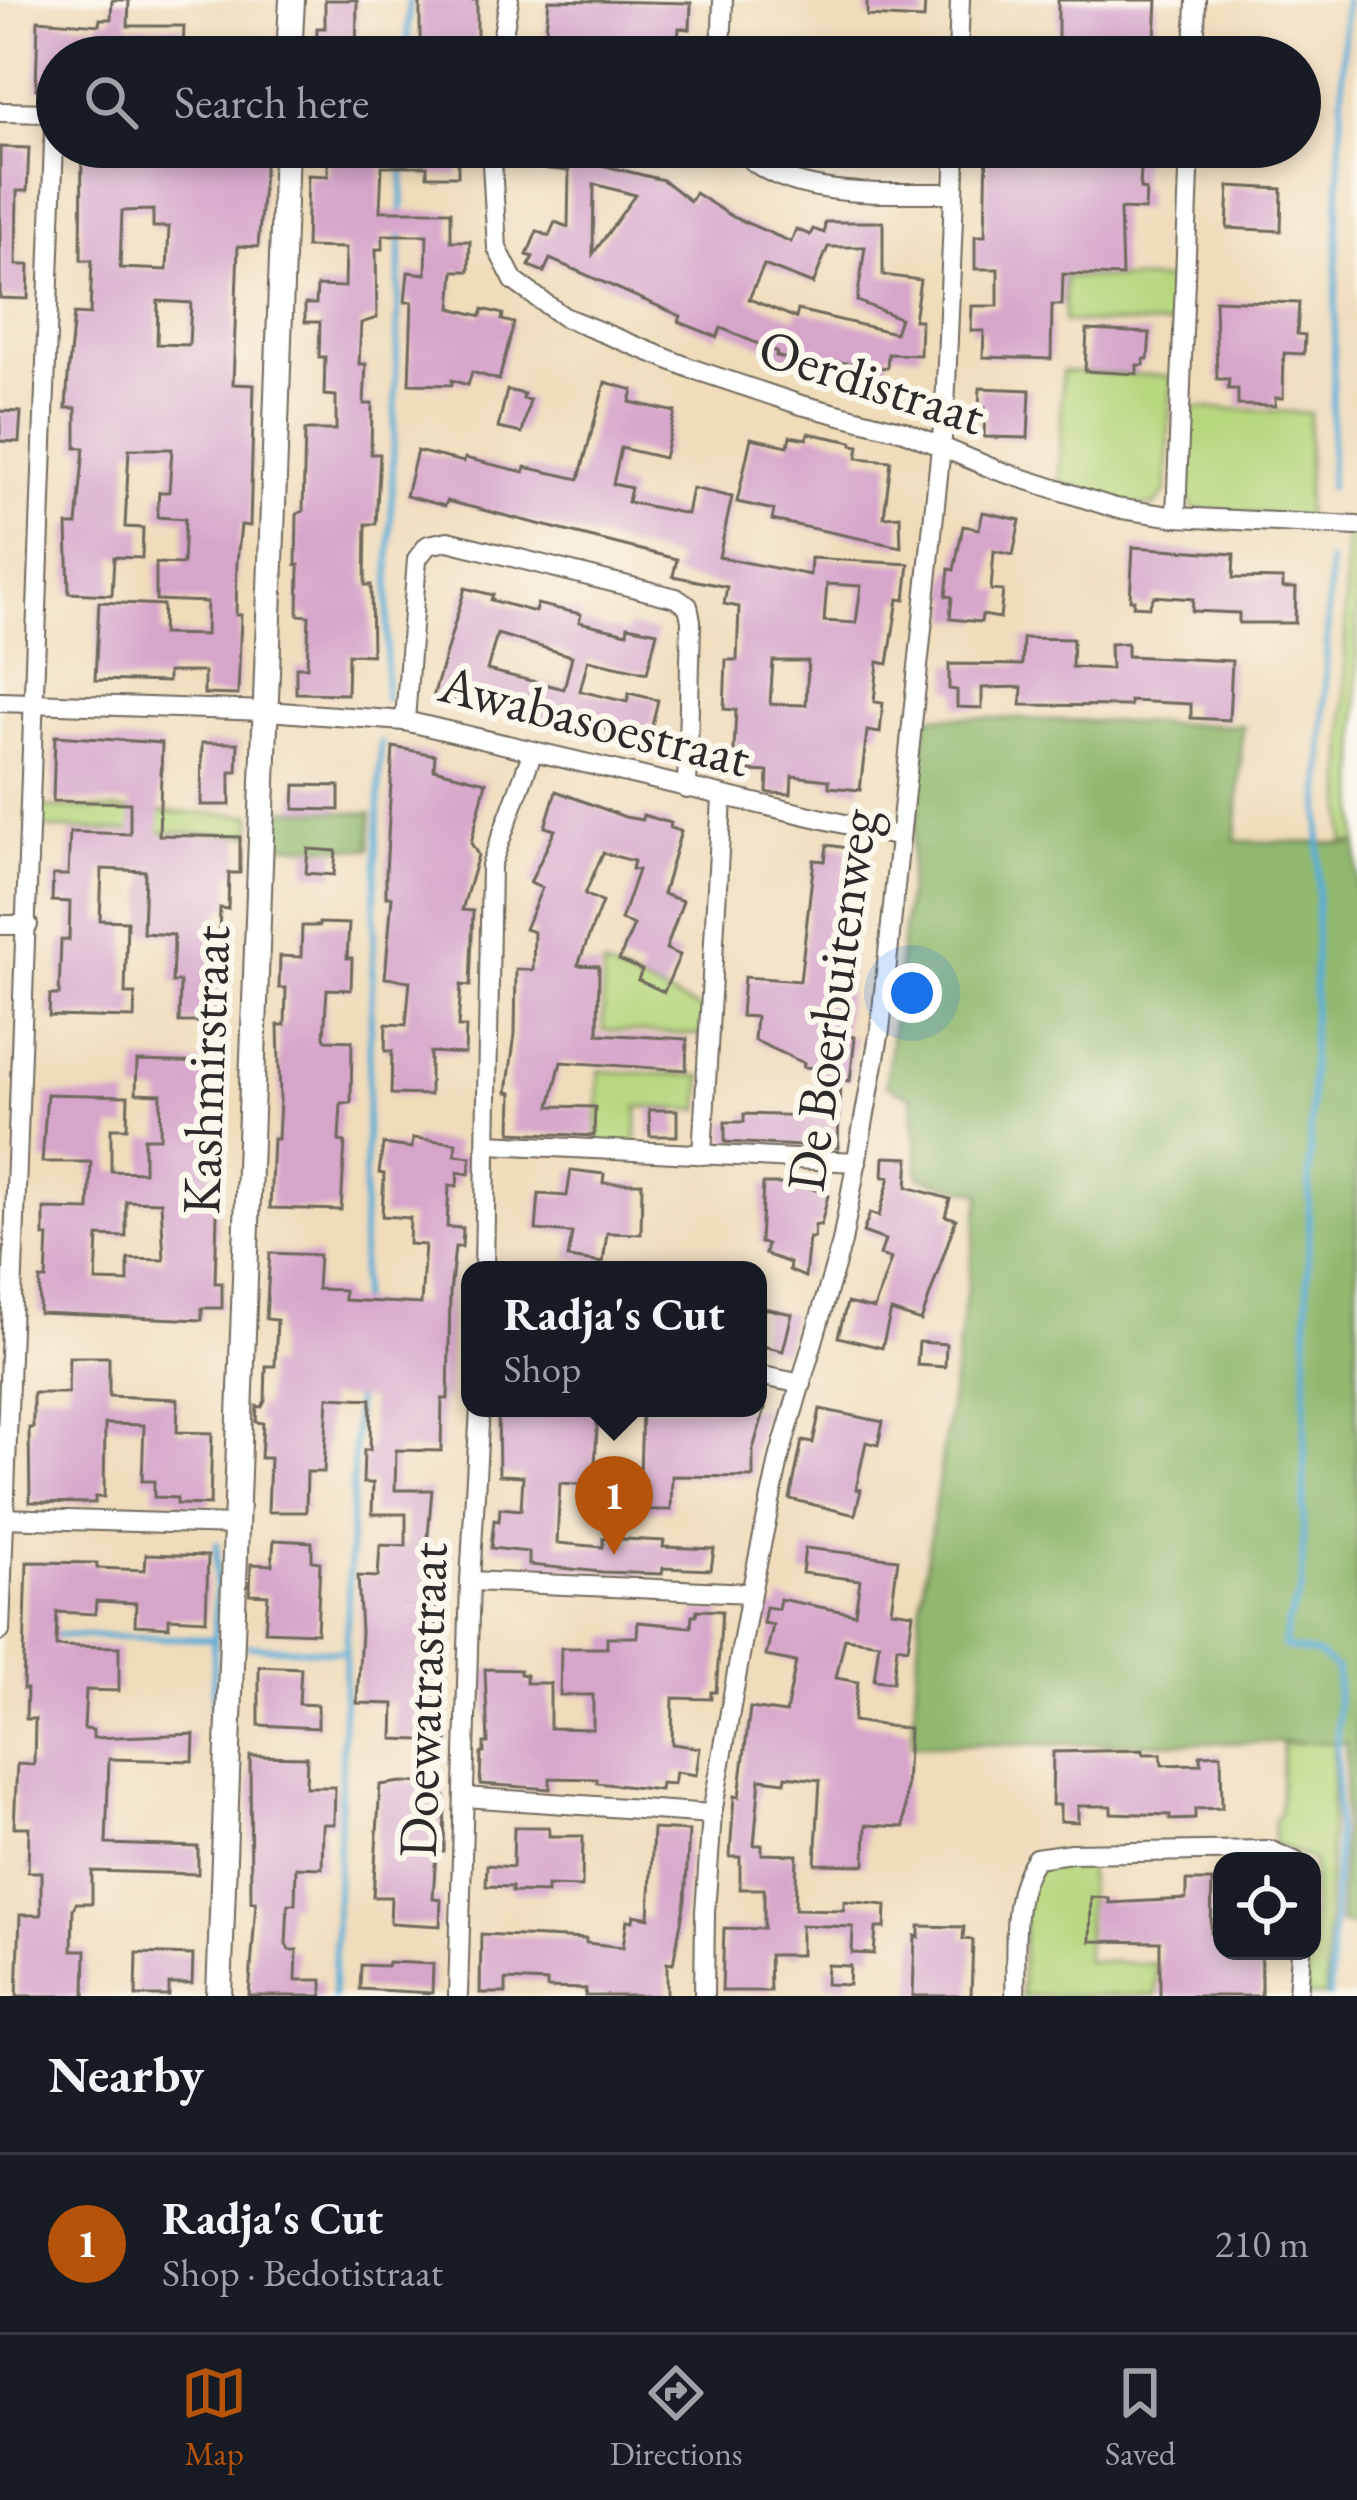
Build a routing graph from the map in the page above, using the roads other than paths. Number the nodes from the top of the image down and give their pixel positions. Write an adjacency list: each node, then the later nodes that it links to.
1 (292, 0): 6 (street)
2 (509, 0): 7 (street)
3 (722, 0): 8 (street)
4 (960, 0): 9 (street)
5 (1196, 0): 10 (street)
6 (290, 36)
7 (503, 36)
8 (721, 36)
9 (959, 36)
10 (1195, 36)
11 (0, 112): 12 (street)
12 (36, 113)
13 (54, 168): 24 (street)
14 (285, 168): 25 (street, Kashmirstraat)
15 (492, 168): 20 (street, Oerdistraat)
16 (763, 168): 19 (street)
17 (955, 168): 19 (street, De Boerbuitenweg)
18 (1189, 168): 21 (street)
19 (954, 193): 20 (street, De Boerbuitenweg)
20 (941, 448): 21 (street, Oerdistraat); 30 (street, De Boerbuitenweg)
21 (1176, 517): 22 (street, Oerdistraat)
22 (1357, 526)
23 (0, 702): 24 (street, Awabasoestraat)
24 (34, 703): 25 (street, Awabasoestraat); 32 (street)
25 (266, 711): 26 (street, Awabasoestraat); 41 (street, Kashmirstraat)
26 (405, 721): 27 (street, Awabasoestraat); 28 (street)
27 (532, 752): 28 (street, Awabasoestraat); 33 (street)
28 (687, 789): 29 (street, Awabasoestraat)
29 (722, 798): 30 (street, Awabasoestraat); 34 (street)
30 (900, 837): 35 (street, De Boerbuitenweg)
31 (0, 925): 32 (street)
32 (28, 926): 40 (street)
33 (488, 1144): 34 (street); 36 (street)
34 (702, 1155): 35 (street)
35 (857, 1162): 38 (street, De Boerbuitenweg)
36 (484, 1261)
37 (767, 1377): 38 (street)
38 (802, 1384): 43 (street, De Boerbuitenweg)
39 (479, 1417): 42 (street, Doewatrastraat)
40 (2, 1518): 41 (street); 44 (street)
41 (236, 1525): 49 (street, Kashmirstraat)
42 (470, 1581): 43 (street); 45 (street, Doewatrastraat)
43 (751, 1593): 46 (street, De Boerbuitenweg)
44 (0, 1631)
45 (464, 1797): 46 (street); 50 (street, Doewatrastraat)
46 (712, 1814): 51 (street, De Boerbuitenweg)
47 (1274, 1852): 52 (street)
48 (1300, 1960): 53 (street)
49 (219, 1996)
50 (458, 1996)
51 (704, 1996)
52 (1015, 1996)
53 (1298, 1996)

